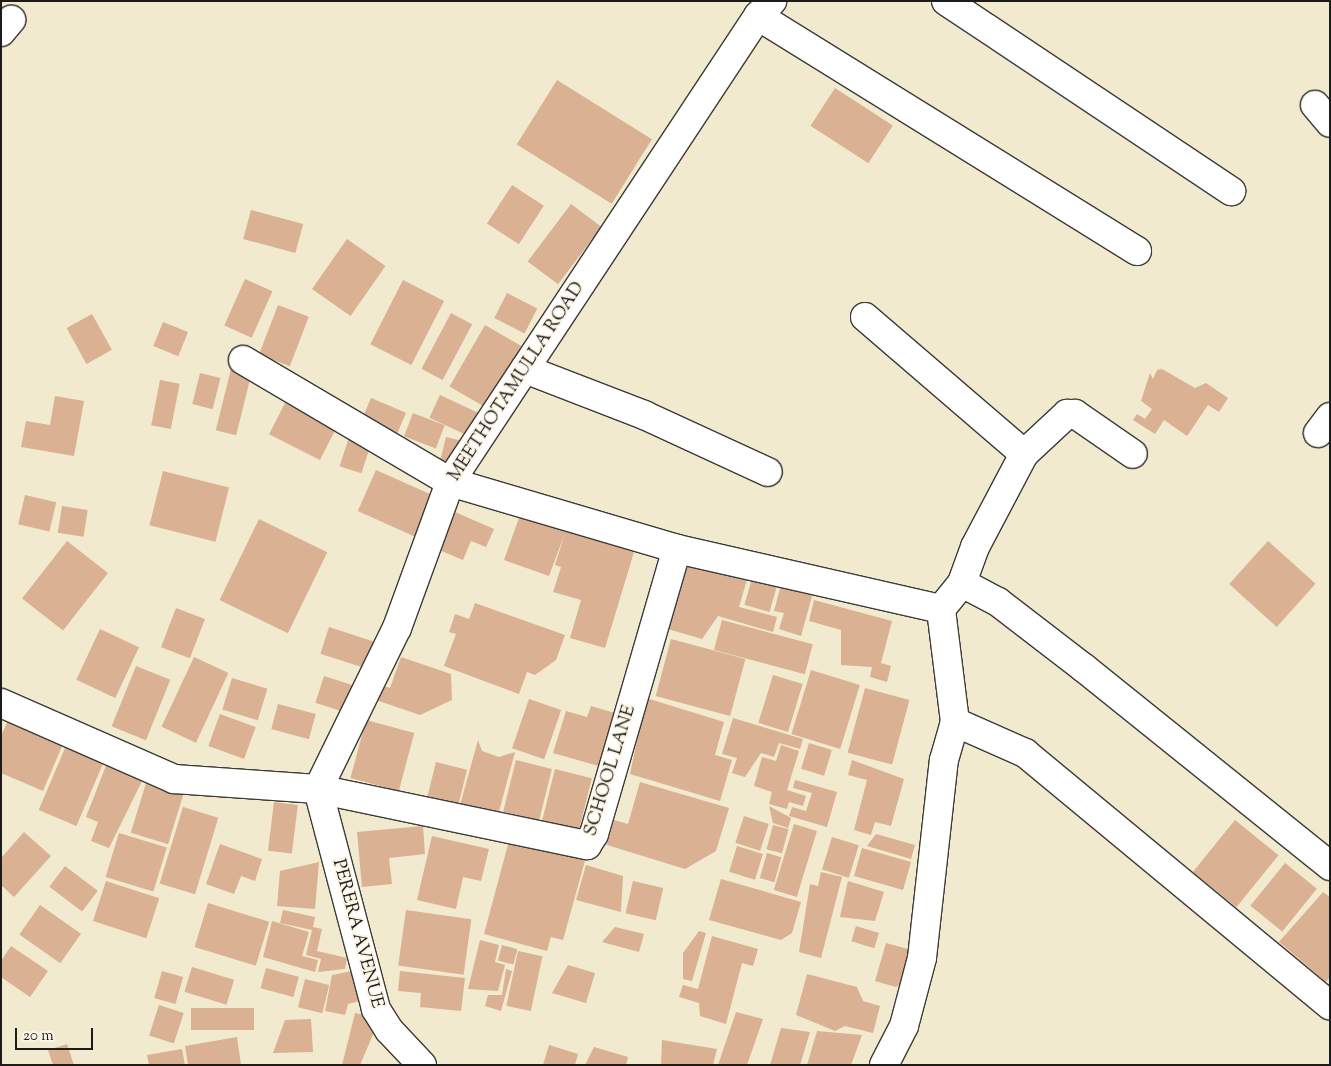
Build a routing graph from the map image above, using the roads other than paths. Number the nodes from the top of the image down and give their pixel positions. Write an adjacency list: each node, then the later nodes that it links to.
1 (946, 1): 3 (street)
2 (765, 8): 4 (street); 7 (street, MEETHOTAMULLA ROAD)
3 (1231, 191)
4 (1137, 251)
5 (865, 317): 8 (street)
6 (243, 360): 11 (street)
7 (525, 369): 10 (street); 11 (street, MEETHOTAMULLA ROAD)
8 (1024, 454): 9 (street); 13 (street)
9 (1133, 454)
10 (768, 472)
11 (450, 482): 12 (street); 17 (street, MEETHOTAMULLA ROAD)
12 (677, 549): 14 (street); 17 (street, SCHOOL LANE)
13 (962, 583): 14 (street); 18 (street)
14 (941, 609): 16 (street)
15 (1, 703): 17 (street)
16 (955, 722): 19 (street); 21 (street)
17 (318, 789): 20 (street, PERERA AVENUE)
18 (1330, 866)
19 (1330, 1005)
20 (422, 1065)
21 (884, 1065)

